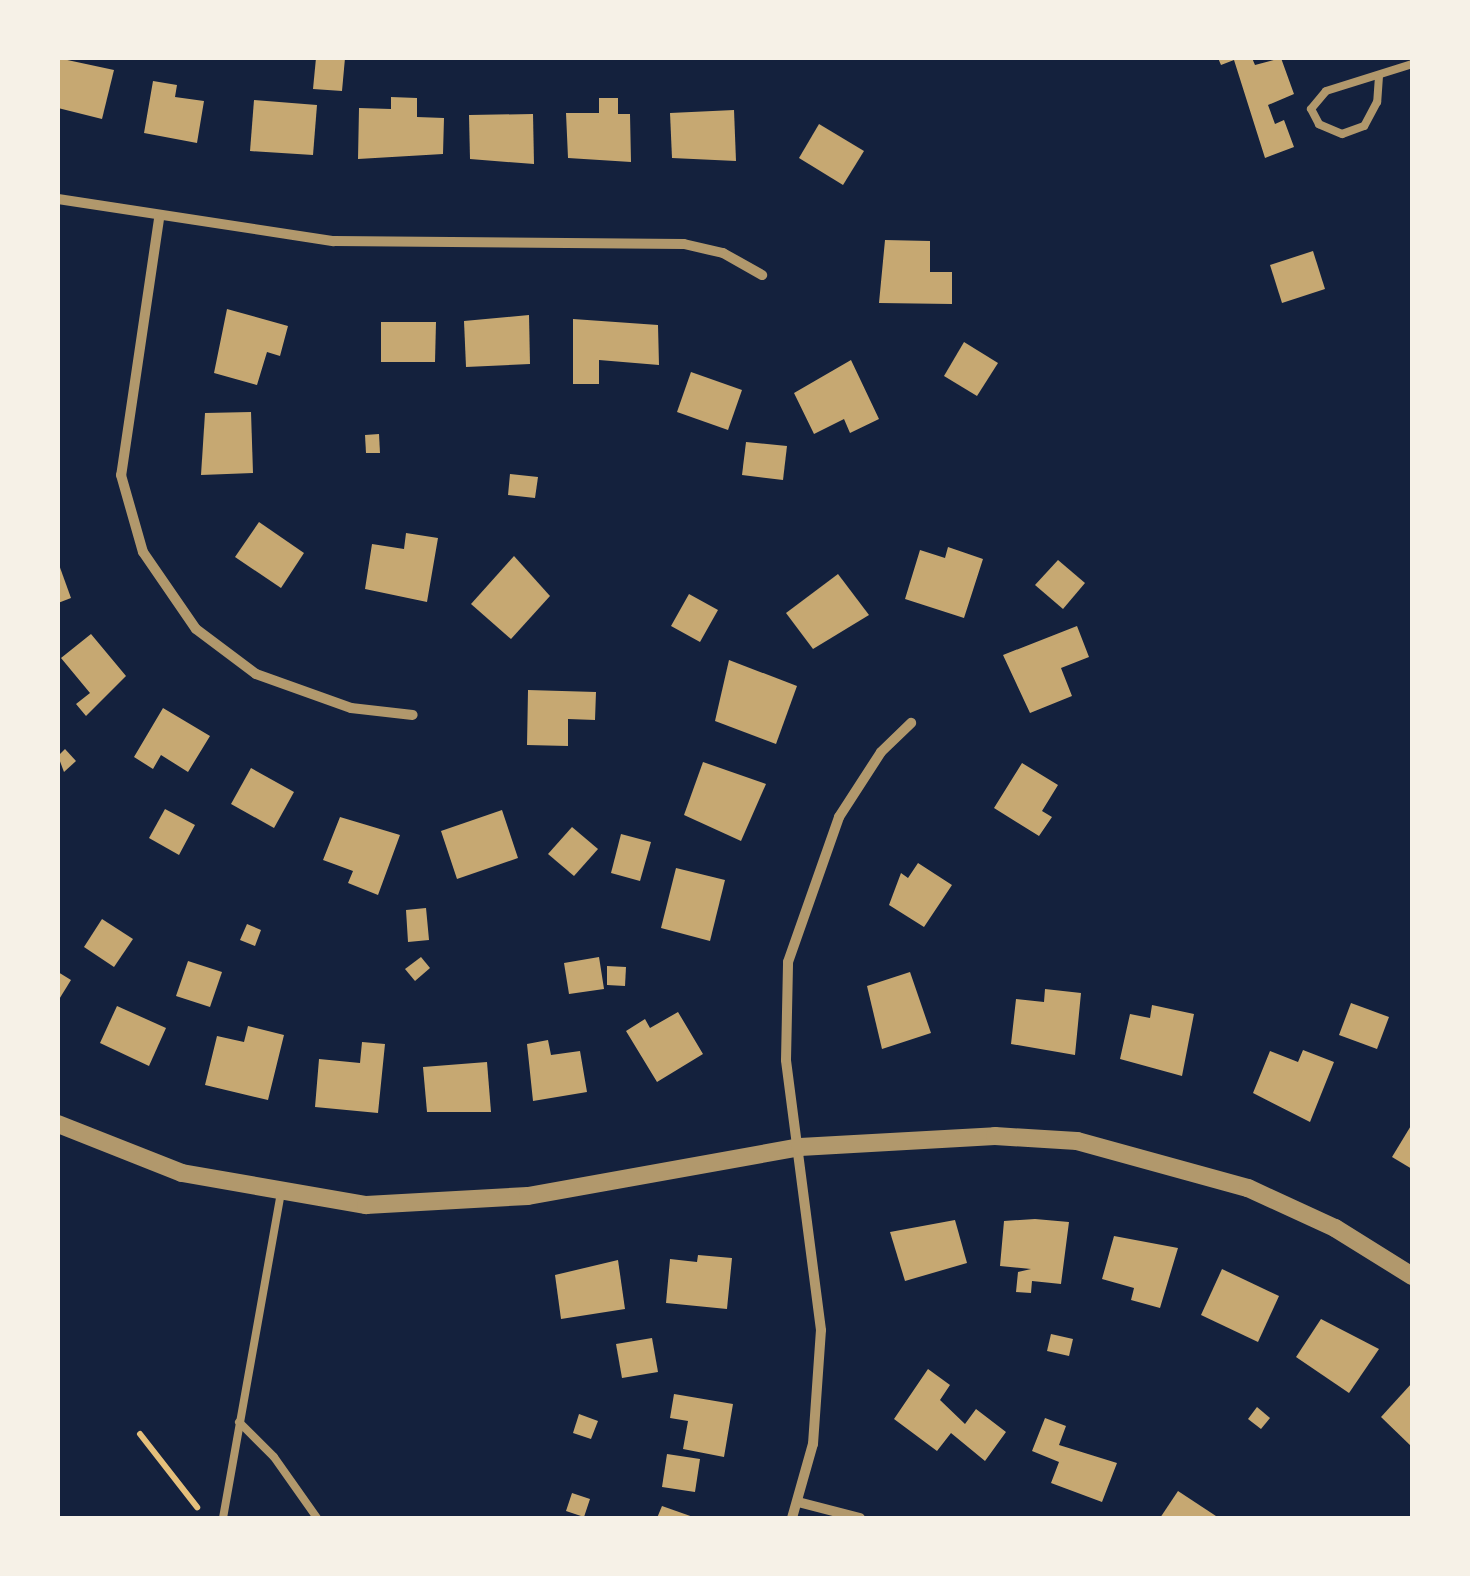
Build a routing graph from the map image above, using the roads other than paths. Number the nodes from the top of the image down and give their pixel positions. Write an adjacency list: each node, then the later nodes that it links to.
1 (1412, 64): 2 (lane)
2 (1379, 76): 2 (lane)
3 (58, 199): 4 (street)
4 (159, 219): 5 (street); 6 (street)
5 (762, 275)
6 (412, 716)
7 (912, 724): 9 (street)
8 (58, 1124): 10 (street)
9 (800, 1147): 10 (street); 11 (street); 13 (street)
10 (281, 1194): 12 (lane)
11 (1412, 1276)
12 (238, 1422): 14 (lane); 15 (lane)
13 (798, 1502): 16 (street); 17 (street)
14 (224, 1518)
15 (317, 1518)
16 (792, 1518)
17 (860, 1518)

